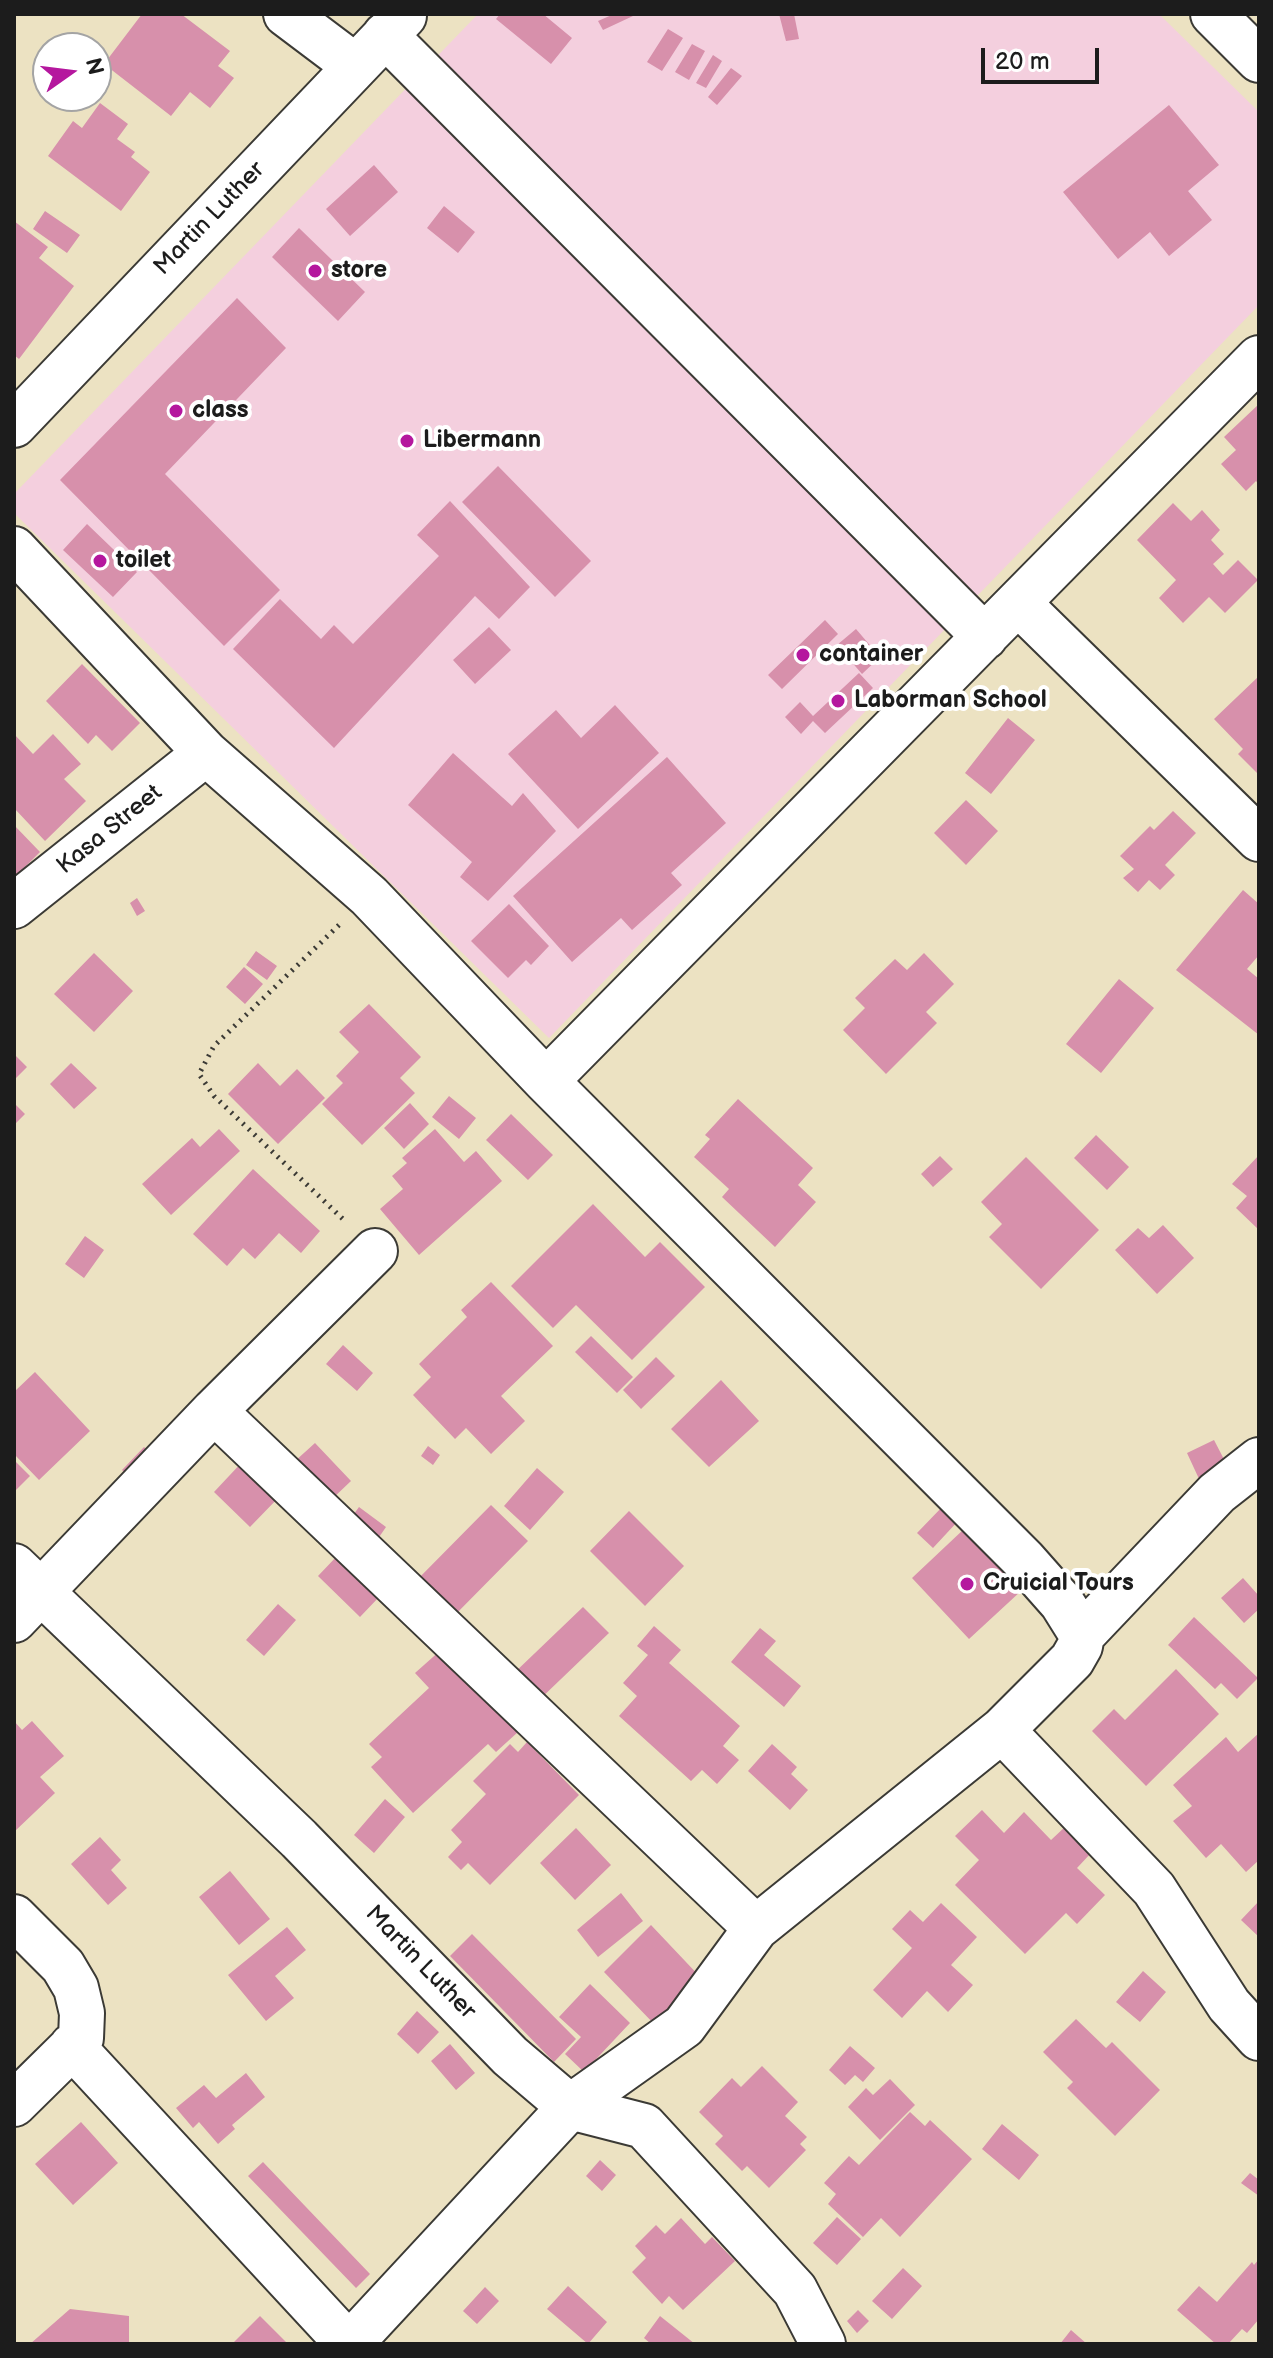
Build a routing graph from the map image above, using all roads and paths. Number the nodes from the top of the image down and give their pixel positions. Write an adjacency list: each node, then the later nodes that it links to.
1 (286, 14): 5 (street)
2 (1213, 14): 4 (street)
3 (396, 25): 5 (street, Martin Luther); 10 (street)
4 (1259, 60)
5 (355, 66): 7 (street, Martin Luther)
6 (1259, 358): 9 (street)
7 (15, 421)
8 (14, 549): 11 (street)
9 (1019, 604): 10 (street); 12 (street)
10 (985, 637): 15 (street)
11 (206, 753): 13 (street); 14 (street, Kasa Street)
12 (1253, 821)
13 (369, 896): 15 (street); 16 (path)
14 (14, 906)
15 (546, 1081): 20 (street)
16 (375, 1251): 17 (street)
17 (214, 1411): 19 (street); 23 (street)
18 (1259, 1460): 20 (street)
19 (23, 1593): 27 (street, Martin Luther)
20 (1082, 1635): 21 (street)
21 (1002, 1730): 23 (street); 24 (street)
22 (14, 1917): 25 (street)
23 (756, 1928): 27 (street)
24 (1259, 2038)
25 (72, 2046): 26 (street); 28 (street)
26 (14, 2104)
27 (570, 2107): 28 (street); 29 (street, Martin Luther)
28 (349, 2344)
29 (823, 2344)

